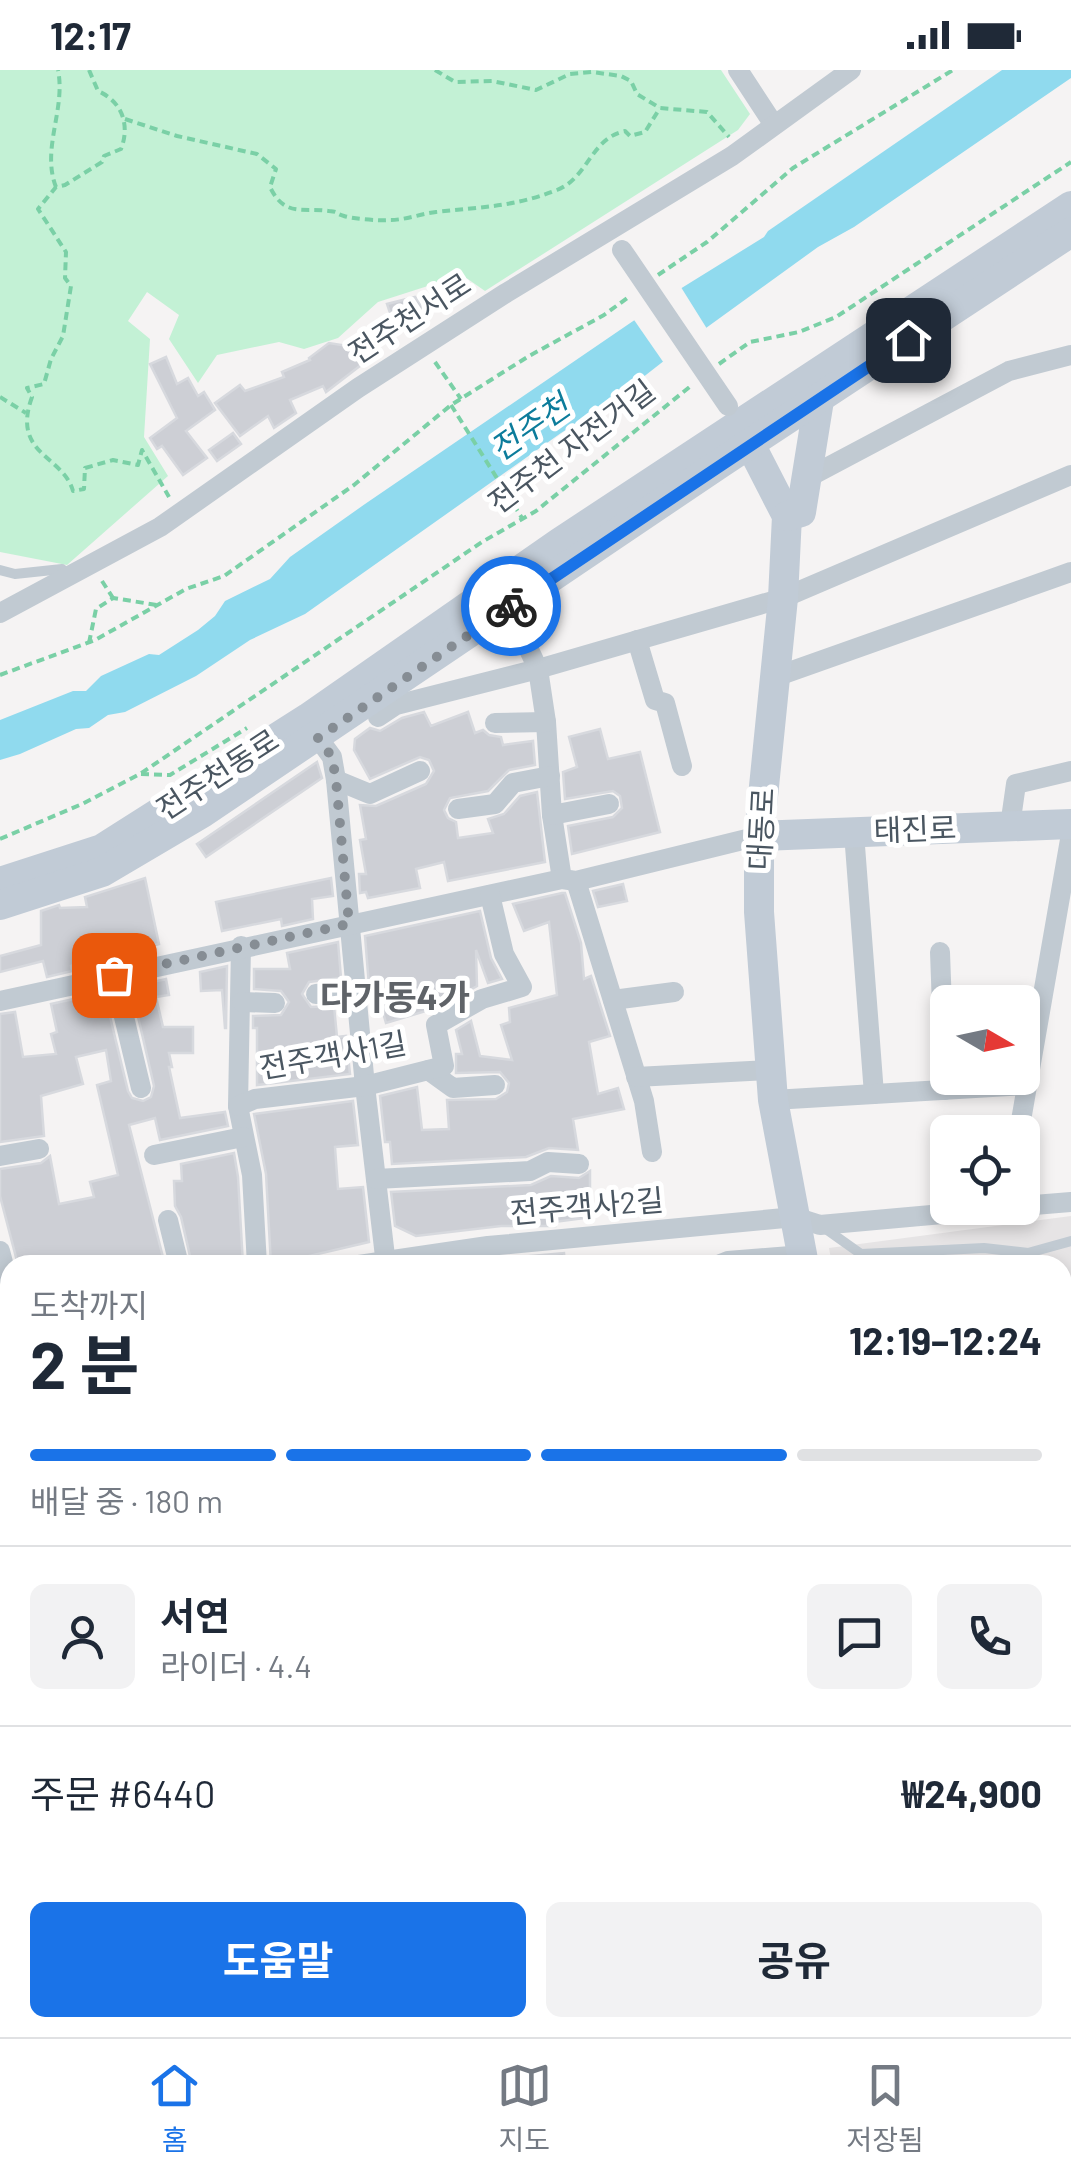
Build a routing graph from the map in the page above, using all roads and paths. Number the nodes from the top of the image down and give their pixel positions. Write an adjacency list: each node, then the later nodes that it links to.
1 (58, 70): 12 (path)
2 (89, 70): 8 (path)
3 (435, 70): 7 (path)
4 (738, 70): 9 (street)
5 (851, 70): 9 (street, 전주천서로)
6 (953, 70): 16 (path)
7 (660, 108): 8 (path); 10 (path)
8 (125, 119): 12 (path)
9 (774, 125): 10 (street, 전주천서로)
10 (738, 151): 14 (street, 전주천서로)
11 (1071, 162): 20 (path)
12 (56, 187): 26 (path)
13 (1071, 206): 27 (street, 전주천동로)
14 (610, 231): 27 (street, bridge); 31 (street, 전주천서로)
15 (1071, 232): 24 (street, 전주천동로)
16 (649, 282)
17 (634, 293): 23 (path)
18 (1071, 355): 29 (street)
19 (434, 361): 23 (path)
20 (718, 365)
21 (702, 377): 30 (path, 전주천 자전거길)
22 (0, 396): 26 (path)
23 (461, 399): 25 (path)
24 (819, 400): 27 (street, 전주천동로); 29 (street)
25 (451, 405): 33 (path); 41 (path)
26 (26, 413): 31 (path)
27 (738, 425): 32 (street); 42 (street, 전주천동로); 70 (street, 전주천동로)
28 (1071, 475): 40 (street)
29 (808, 477): 32 (street)
30 (536, 511): 34 (path); 57 (path, 전주천 자전거길)
31 (180, 513): 37 (street, 전주천서로)
32 (787, 516): 40 (street, 대동로)
33 (522, 518)
34 (546, 519)
35 (0, 570): 37 (lane)
36 (1071, 572): 48 (street)
37 (69, 576): 43 (street, 전주천서로)
38 (99, 576): 39 (path)
39 (113, 598): 41 (path); 45 (path)
40 (782, 598): 44 (street); 48 (street, 대동로)
41 (157, 605): 45 (path)
42 (509, 608): 46 (street); 53 (street, 전주천동로)
43 (0, 613)
44 (637, 640): 46 (street); 54 (street)
45 (89, 643): 47 (path)
46 (538, 669): 49 (street); 50 (street)
47 (0, 675)
48 (774, 677): 67 (street, 대동로)
49 (378, 717)
50 (546, 722): 51 (street); 58 (street)
51 (495, 723)
52 (255, 733): 57 (path)
53 (318, 738): 59 (street); 72 (street, 전주천동로)
54 (682, 766)
55 (420, 771): 59 (street)
56 (1071, 771): 64 (street)
57 (140, 774): 68 (path, 전주천 자전거길)
58 (550, 776): 61 (street); 62 (street)
59 (336, 780): 73 (street)
60 (609, 804): 62 (street)
61 (458, 809)
62 (552, 814): 69 (street)
63 (1071, 824): 64 (street, 태진로)
64 (1010, 826): 65 (street, 태진로)
65 (854, 833): 67 (street, 태진로); 93 (street)
66 (1071, 834): 85 (street)
67 (759, 836): 69 (street); 89 (street, 대동로)
68 (0, 838)
69 (569, 880): 71 (street); 81 (street)
70 (0, 882)
71 (490, 895): 73 (street); 86 (street, 전주객사1길)
72 (0, 906)
73 (349, 924): 74 (street); 78 (street)
74 (240, 946): 76 (street); 83 (street, 전주객사1길)
75 (940, 952): 77 (street)
76 (114, 975): 82 (street); 91 (street)
77 (941, 985)
78 (355, 990): 80 (street); 90 (street)
79 (674, 992): 81 (street)
80 (316, 994)
81 (613, 1000): 87 (street)
82 (0, 1001)
83 (242, 1002): 84 (street); 94 (street, 전주객사1길)
84 (275, 1003)
85 (1040, 1015)
86 (428, 1070): 88 (street); 90 (street, 전주객사1길)
87 (636, 1077): 89 (street); 97 (street)
88 (495, 1085)
89 (771, 1085): 93 (street); 106 (street, 대동로)
90 (365, 1086): 94 (street, 전주객사1길); 101 (street)
91 (141, 1088)
92 (930, 1091): 93 (street)
93 (874, 1094)
94 (238, 1106): 95 (street, 전주객사1길)
95 (243, 1137): 98 (street); 109 (street, 전주객사1길)
96 (38, 1150): 99 (street)
97 (652, 1152)
98 (154, 1155)
99 (0, 1156)
100 (579, 1164): 101 (street, 전주객사2길)
101 (376, 1179): 110 (street)
102 (1071, 1202): 103 (street)
103 (1040, 1205)
104 (930, 1213): 106 (street, 전주객사2길)
105 (168, 1220): 108 (street)
106 (808, 1221): 107 (lane); 111 (street, 전주객사2길); 112 (street, 대동로)
107 (1071, 1241)
108 (177, 1255)
109 (256, 1255)
110 (385, 1255)
111 (498, 1255)
112 (805, 1255)

